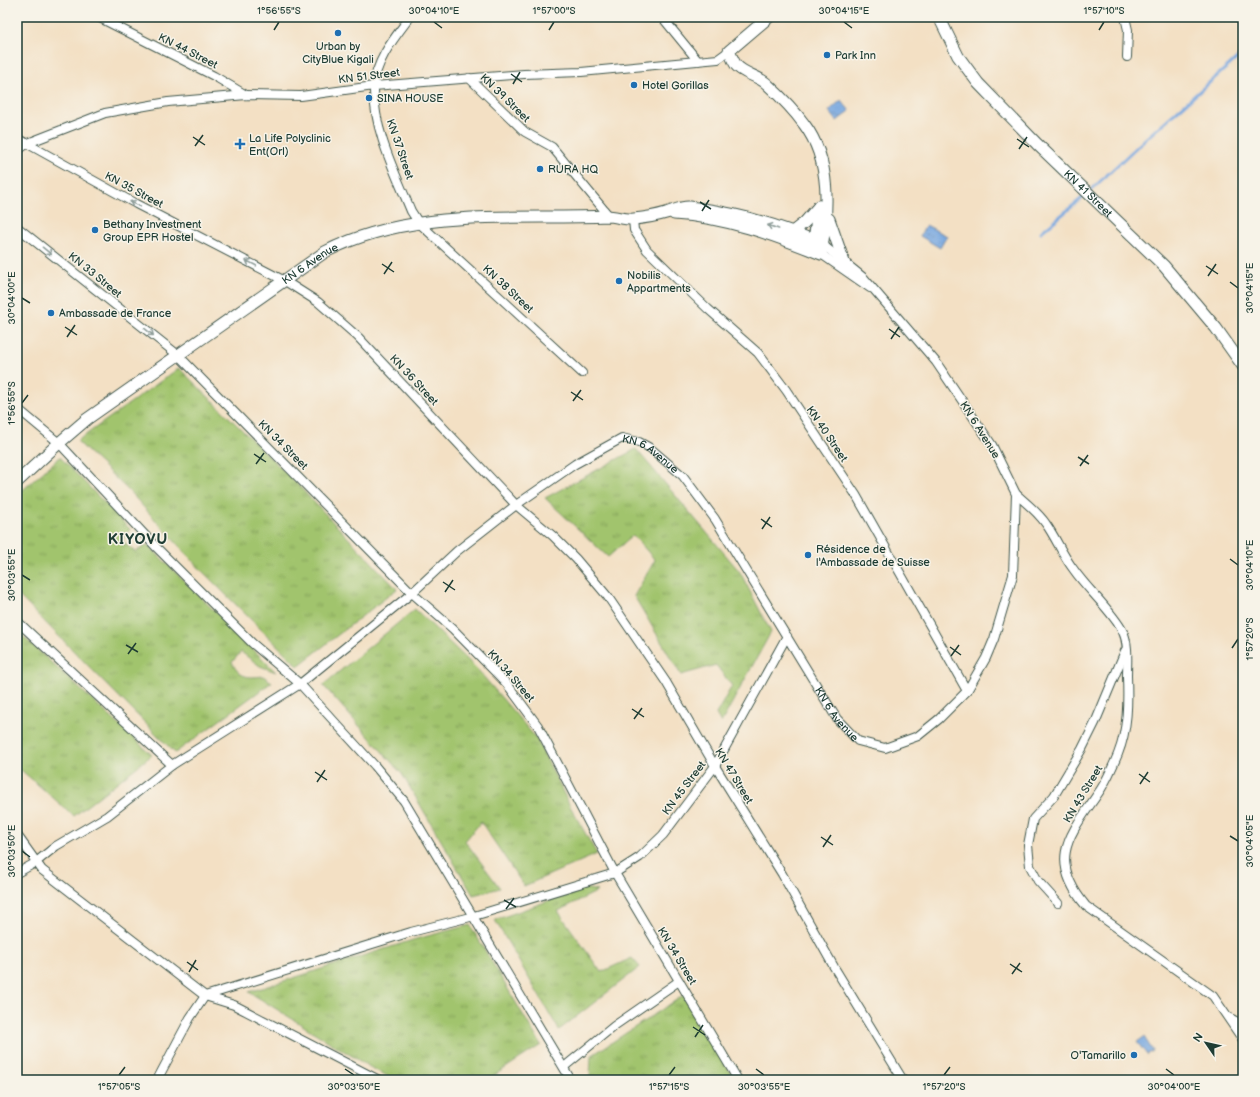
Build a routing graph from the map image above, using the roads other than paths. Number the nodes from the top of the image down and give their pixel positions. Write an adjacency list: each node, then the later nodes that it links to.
1 (98, 17): 12 (street, KN 44 Street)
2 (410, 17): 11 (street, KN 37 Street)
3 (662, 17): 9 (street)
4 (769, 17): 7 (main road)
5 (939, 17): 28 (main road, KN 41 Street)
6 (1125, 17): 8 (street)
7 (729, 51): 9 (street, KN 51 Street); 16 (main road)
8 (1127, 57)
9 (698, 61): 10 (street, KN 51 Street)
10 (469, 78): 11 (street, KN 51 Street); 18 (street, KN 39 Street)
11 (374, 86): 12 (street, KN 51 Street); 20 (street, KN 37 Street)
12 (246, 95): 14 (street, KN 51 Street)
13 (17, 138): 14 (street, KN 35 Street)
14 (28, 143): 15 (street, KN 51 Street); 25 (street, KN 35 Street, one-way to 14)
15 (17, 151)
16 (823, 207): 22 (main road); 23 (main road); 24 (main road)
17 (666, 213): 19 (main road, KN 6 Avenue); 22 (main road, KN 6 Avenue, one-way to 17); 23 (main road, KN 6 Avenue)
18 (609, 216): 19 (main road, KN 6 Avenue); 20 (main road, KN 6 Avenue)
19 (633, 220): 40 (street, KN 40 Street)
20 (418, 222): 25 (main road, KN 6 Avenue); 29 (street, KN 38 Street)
21 (17, 227): 27 (street, KN 33 Street, one-way to 27)
22 (791, 233): 23 (main road, KN 6 Avenue)
23 (818, 248): 24 (street, KN 6 Avenue); 26 (street, KN 6 Avenue)
24 (844, 262): 26 (street, KN 6 Avenue)
25 (285, 281): 27 (main road, KN 6 Avenue); 34 (street, KN 36 Street)
26 (876, 292): 33 (street, KN 6 Avenue)
27 (178, 355): 31 (main road, KN 6 Avenue); 35 (street, KN 34 Street)
28 (1243, 366)
29 (582, 373)
30 (17, 408): 31 (street)
31 (58, 443): 32 (main road, KN 6 Avenue); 39 (street)
32 (17, 482)
33 (1016, 494): 38 (street, KN 43 Street); 40 (street, KN 6 Avenue)
34 (516, 505): 35 (street, KN 6 Avenue); 37 (street, KN 6 Avenue); 42 (street, KN 47 Street)
35 (412, 593): 39 (street, KN 6 Avenue); 46 (street, KN 34 Street)
36 (17, 621): 41 (street)
37 (787, 636): 40 (street, KN 6 Avenue); 42 (street, KN 45 Street)
38 (1128, 646): 47 (street); 51 (street, KN 43 Street)
39 (300, 684): 41 (street, KN 6 Avenue); 48 (street)
40 (967, 691)
41 (172, 765): 44 (street, KN 6 Avenue)
42 (715, 766): 46 (street, KN 45 Street); 59 (street, KN 47 Street)
43 (17, 835): 44 (street)
44 (35, 863): 45 (street, KN 6 Avenue); 50 (street)
45 (17, 874)
46 (615, 874): 48 (street, KN 45 Street); 49 (street, KN 34 Street)
47 (1058, 903)
48 (474, 916): 50 (street, KN 45 Street); 54 (street)
49 (679, 981): 54 (street); 58 (street, KN 34 Street)
50 (205, 996): 55 (street); 56 (street)
51 (1229, 1017): 52 (street); 53 (street, KN 43 Street)
52 (1243, 1025)
53 (1243, 1040)
54 (564, 1066): 57 (street)
55 (157, 1080)
56 (379, 1080)
57 (571, 1080)
58 (738, 1080)
59 (903, 1080)

